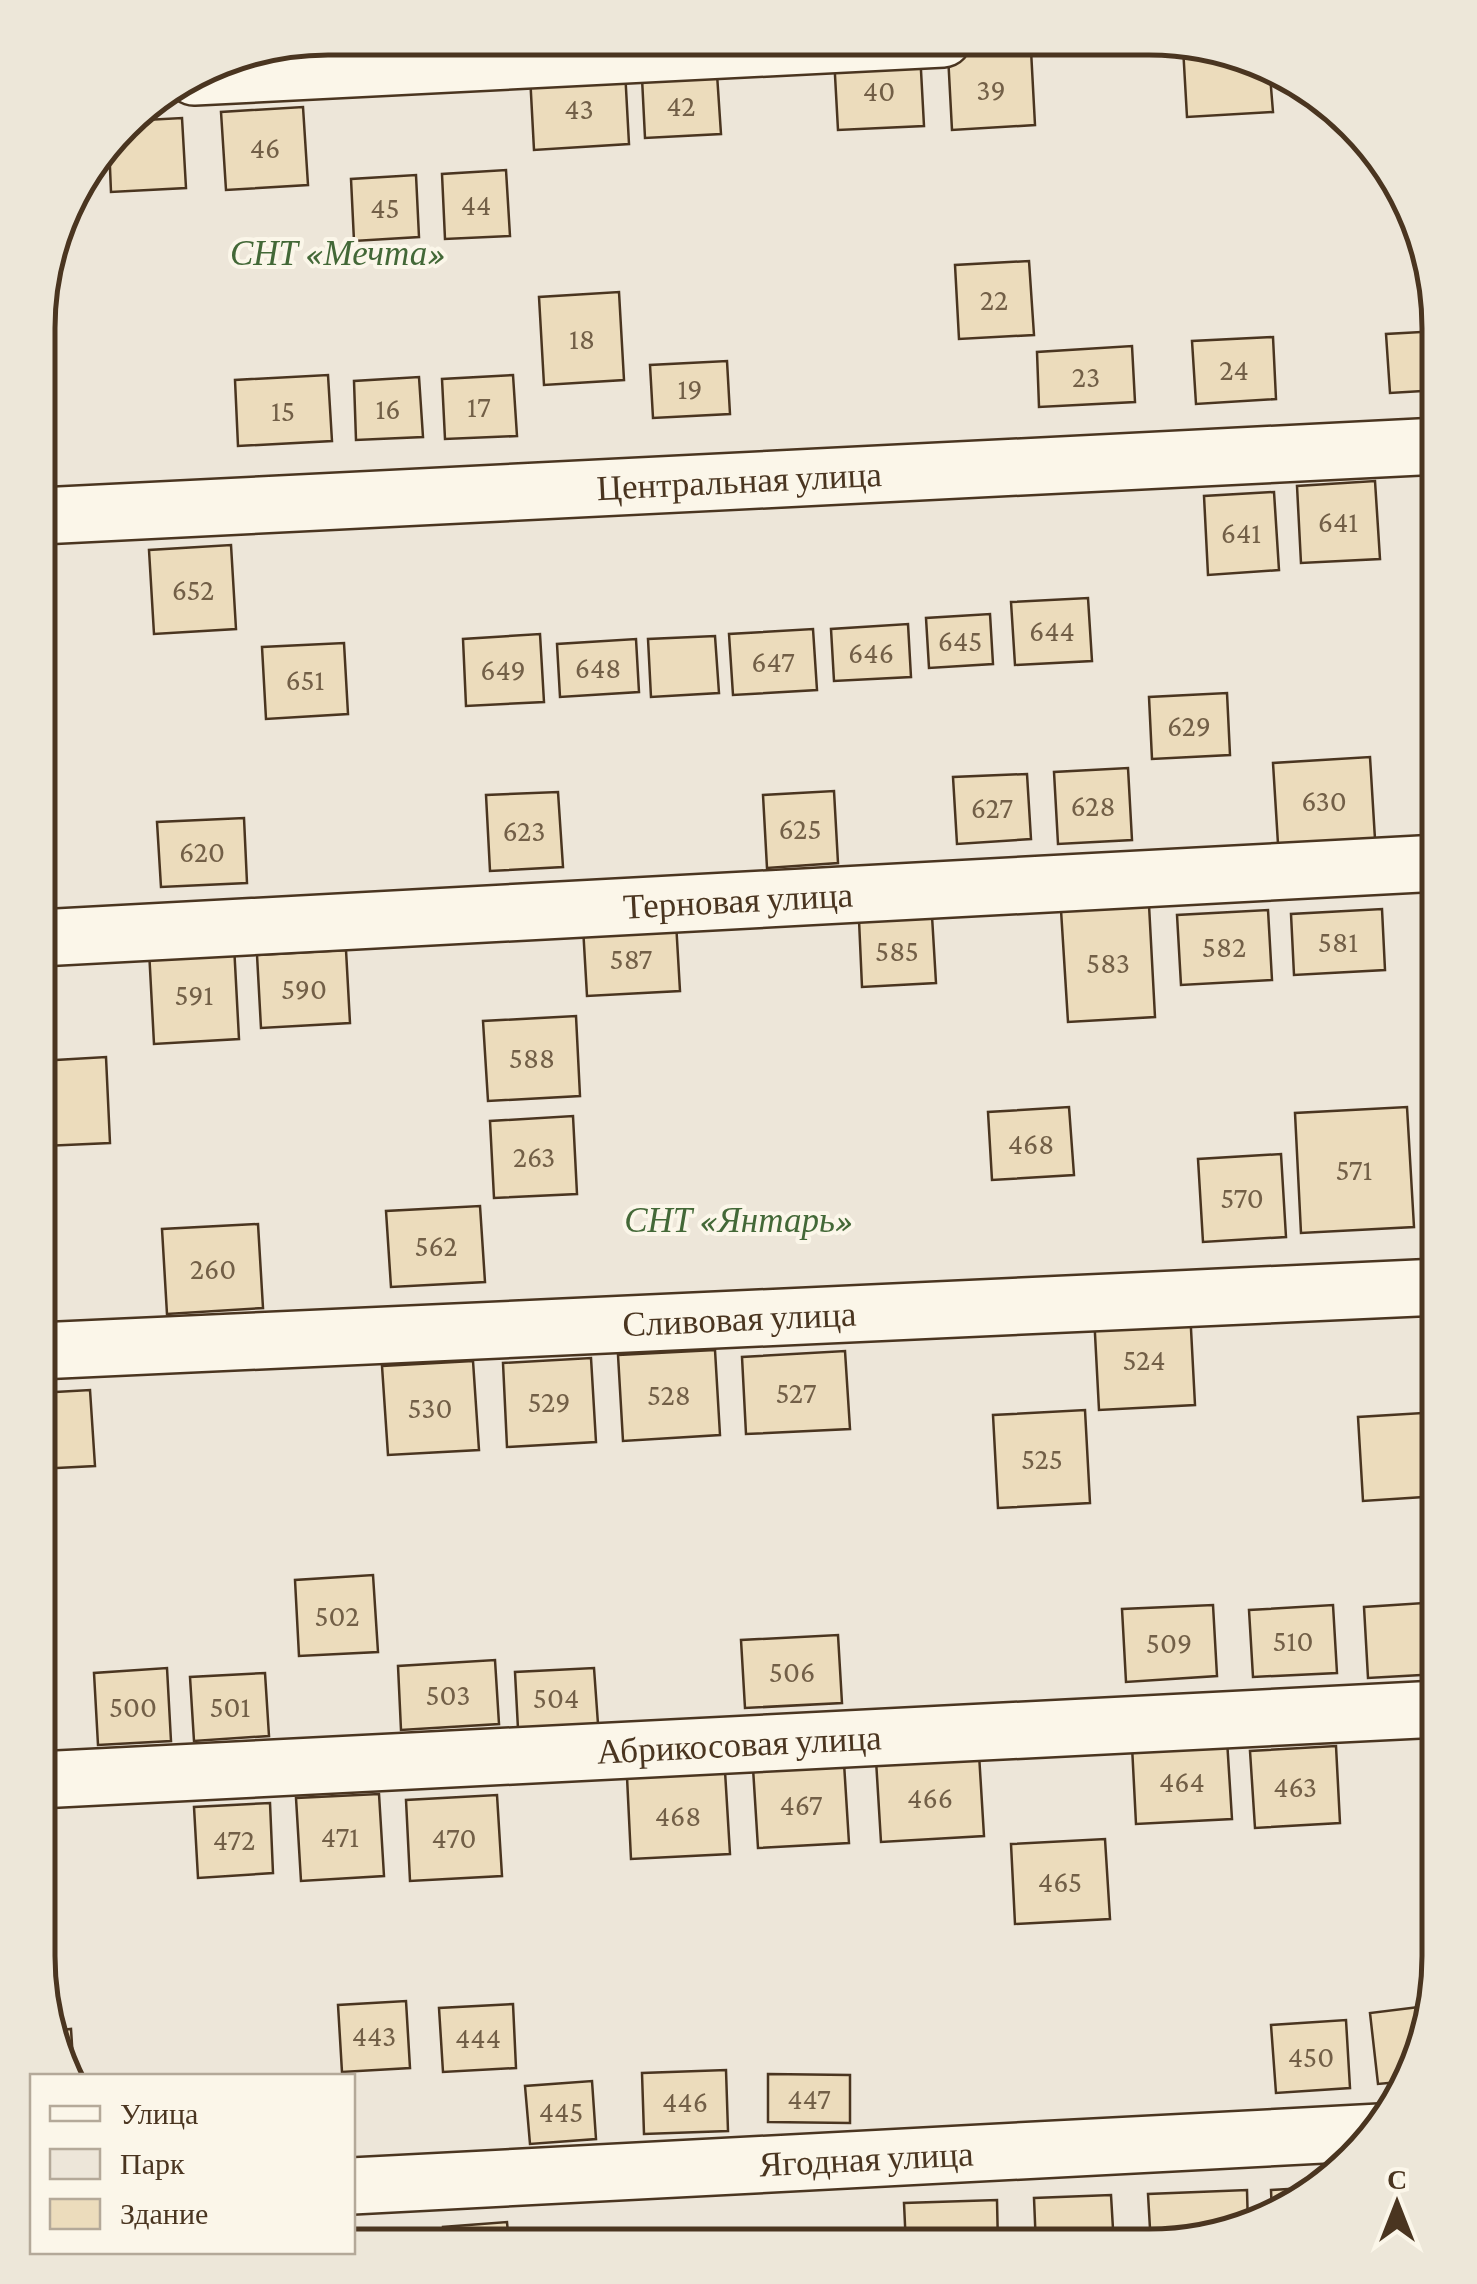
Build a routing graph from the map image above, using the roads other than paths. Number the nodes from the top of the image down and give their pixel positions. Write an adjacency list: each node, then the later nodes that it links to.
1 (627, 55): 2 (street)
2 (226, 75)
3 (1422, 447): 4 (street, Центральная улица)
4 (55, 515)
5 (1422, 864): 6 (street, Терновая улица)
6 (55, 937)
7 (1421, 1288): 8 (street, Сливовая улица)
8 (55, 1350)
9 (1421, 1709): 10 (street, Абрикосовая улица)
10 (55, 1779)
11 (1356, 2133): 12 (street, Ягодная улица)
12 (355, 2186)

